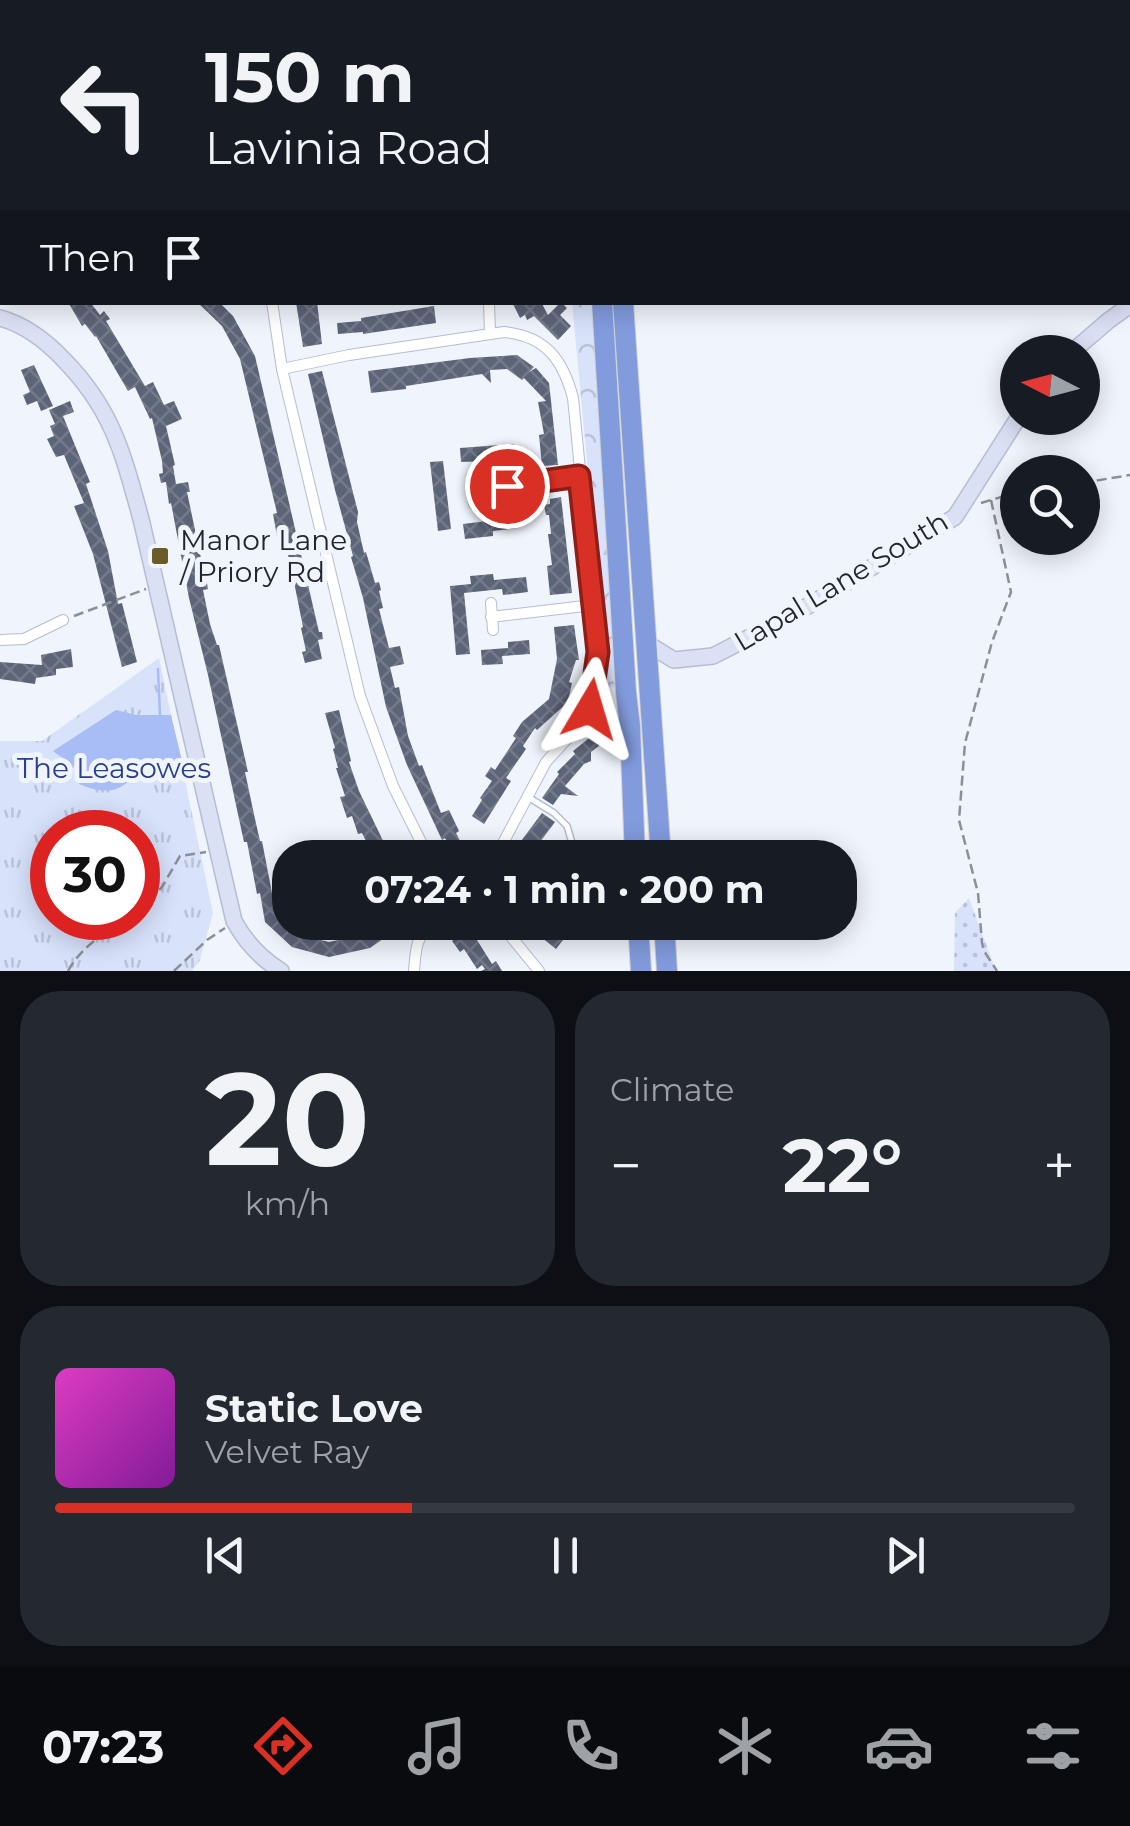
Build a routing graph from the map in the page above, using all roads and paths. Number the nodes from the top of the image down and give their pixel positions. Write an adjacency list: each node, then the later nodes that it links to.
1 (272, 305): 9 (street)
2 (488, 305): 7 (street)
3 (602, 305): 32 (highway)
4 (623, 305): 25 (highway)
5 (1130, 305): 8 (main road)
6 (0, 318): 18 (main road)
7 (490, 334): 9 (street); 11 (street)
8 (1092, 335)
9 (282, 369): 29 (street)
10 (1007, 435): 17 (main road, Lapal Lane South)
11 (579, 476): 16 (street); 20 (street)
12 (1130, 476): 13 (path)
13 (1100, 480)
14 (1000, 498): 15 (path)
15 (992, 500): 17 (path); 49 (path)
16 (474, 504)
17 (959, 510): 26 (main road, Lapal Lane South)
18 (156, 585): 22 (path); 34 (main road)
19 (490, 603): 21 (street)
20 (594, 605): 21 (street); 28 (street)
21 (491, 617): 23 (street)
22 (63, 620): 24 (street)
23 (493, 630)
24 (0, 640)
25 (646, 643): 26 (main road); 27 (highway)
26 (674, 660): 27 (main road)
27 (650, 698): 33 (highway)
28 (528, 797): 30 (street); 31 (lane)
29 (420, 840)
30 (505, 840)
31 (571, 840)
32 (634, 840)
33 (659, 840)
34 (217, 849): 35 (path); 36 (main road)
35 (160, 889)
36 (234, 921): 42 (main road); 44 (path)
37 (96, 940): 43 (path)
38 (418, 940): 45 (street)
39 (513, 940): 46 (street)
40 (639, 940): 47 (highway)
41 (665, 940): 48 (highway)
42 (273, 969)
43 (68, 971)
44 (174, 971)
45 (414, 971)
46 (540, 971)
47 (641, 971)
48 (668, 971)
49 (997, 971)

